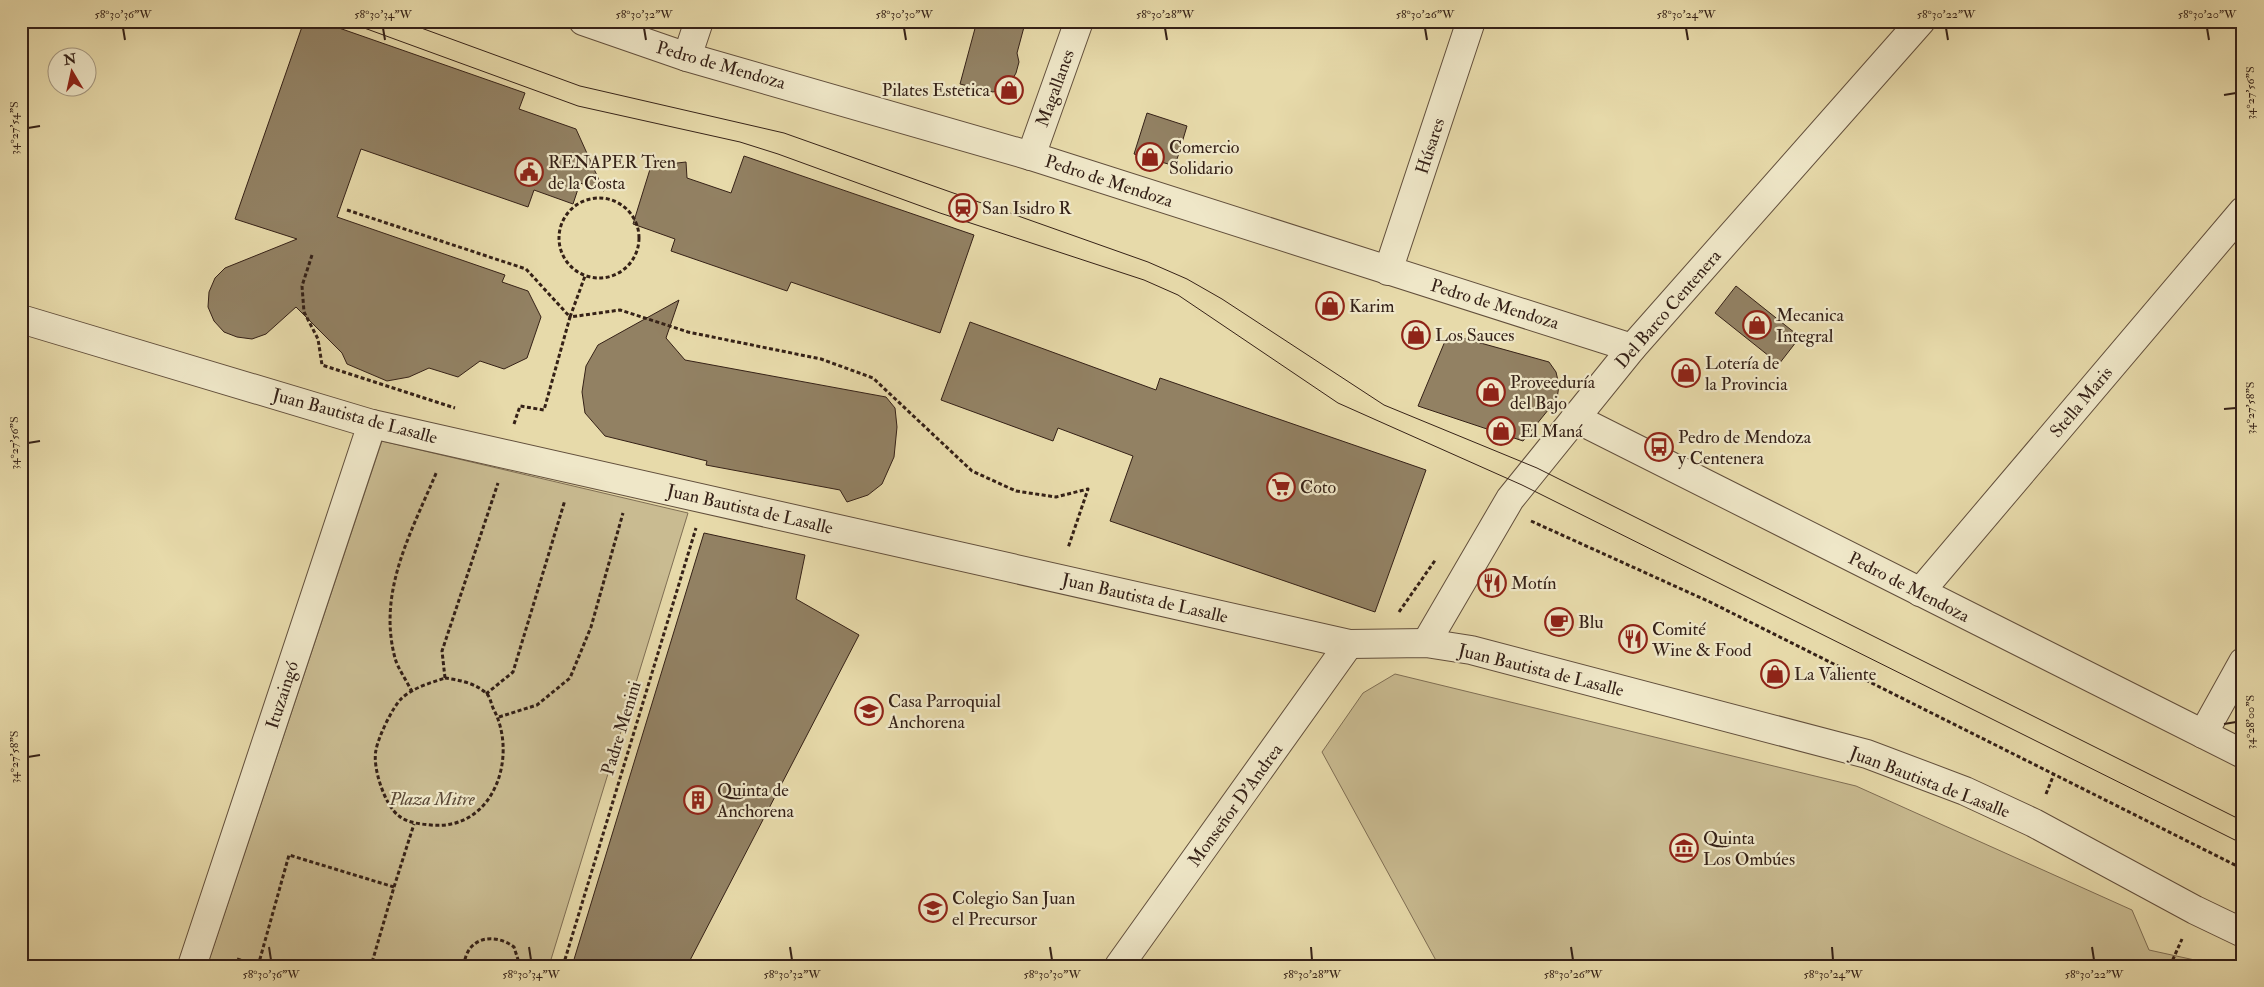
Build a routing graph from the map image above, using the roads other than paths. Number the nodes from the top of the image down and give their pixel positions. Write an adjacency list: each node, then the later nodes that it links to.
1 (583, 21): 6 (street, Pedro de Mendoza)
2 (699, 21): 7 (street)
3 (1079, 21): 8 (street, Magallanes)
4 (1471, 21): 10 (street, Húsares)
5 (1921, 21): 12 (street, Del Barco Centenera)
6 (629, 28): 7 (street, Pedro de Mendoza)
7 (687, 57): 8 (street, Pedro de Mendoza)
8 (1031, 156): 10 (street, Pedro de Mendoza)
9 (2243, 211): 15 (street, Stella Maris)
10 (1388, 271): 12 (street, Pedro de Mendoza)
11 (21, 319): 14 (street, Juan Bautista de Lasalle)
12 (1632, 348): 13 (street, Del Barco Centenera)
13 (1575, 418): 15 (street, Pedro de Mendoza); 16 (street, Del Barco Centenera)
14 (372, 424): 17 (street, Juan Bautista de Lasalle); 22 (street, Ituzaingó)
15 (1920, 592): 19 (street, Pedro de Mendoza)
16 (1426, 643): 17 (street, Juan Bautista de Lasalle); 21 (street, Juan Bautista de Lasalle)
17 (1349, 644): 23 (street, Monseñor D'Andrea)
18 (2243, 662): 19 (street)
19 (2203, 734): 20 (street, Pedro de Mendoza)
20 (2243, 754)
21 (2243, 933)
22 (192, 966)
23 (1119, 966)

